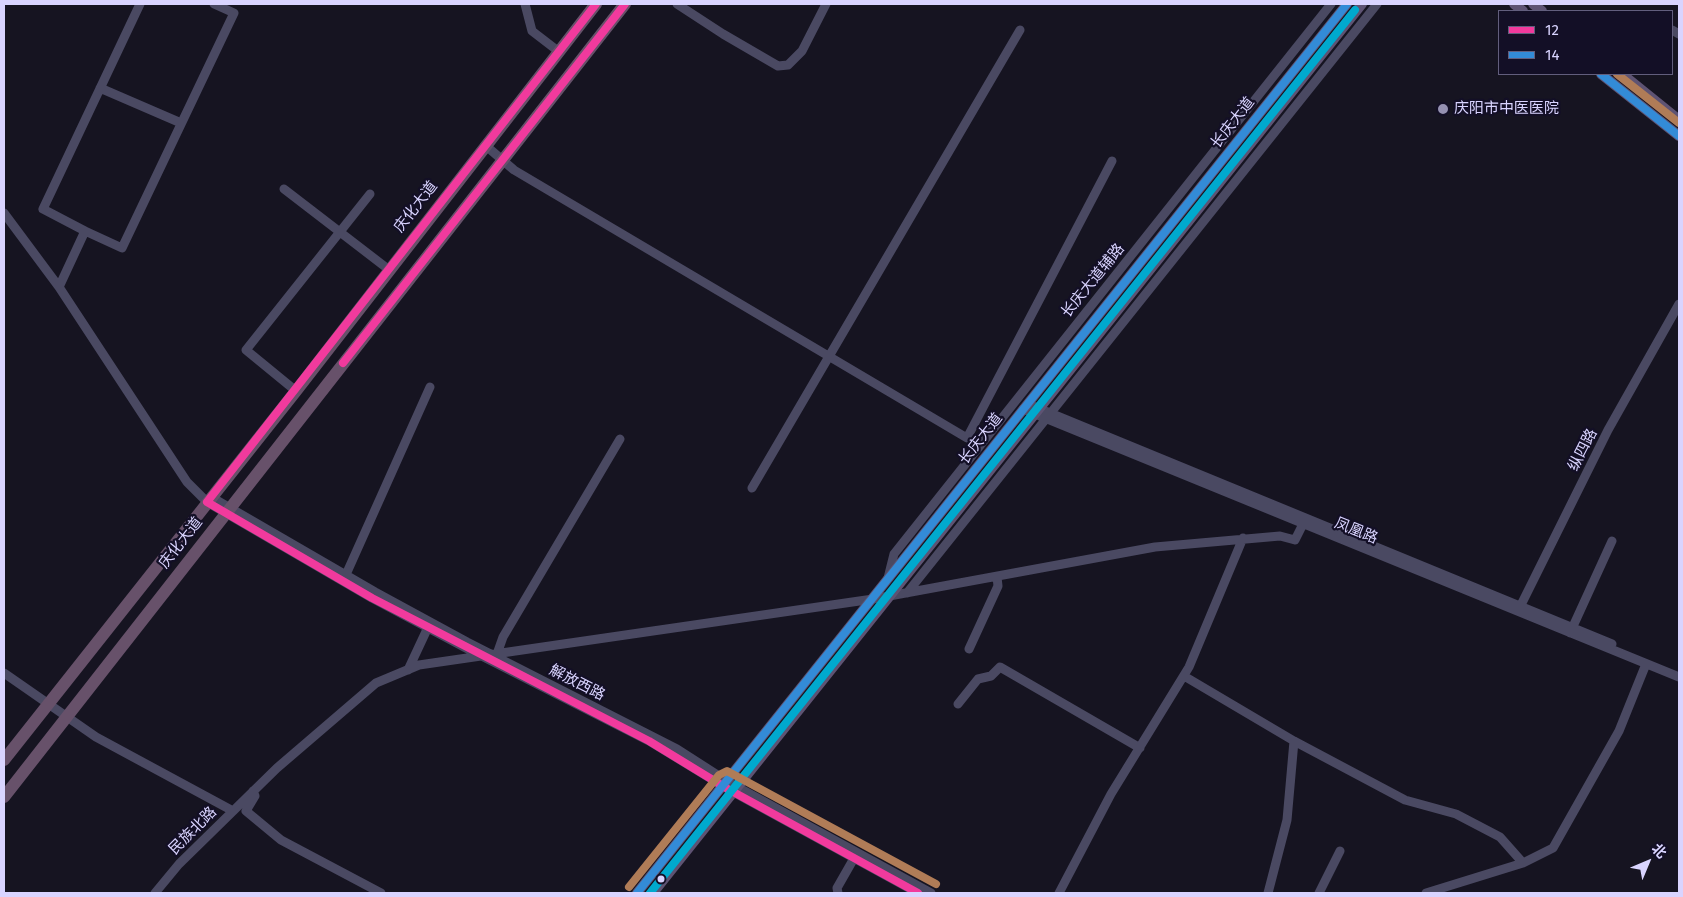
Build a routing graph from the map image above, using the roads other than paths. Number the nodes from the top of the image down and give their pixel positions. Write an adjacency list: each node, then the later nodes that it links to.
1 (140, 4): 16 (street)
2 (214, 4): 18 (street)
3 (525, 4): 13 (street)
4 (596, 4): 13 (highway, 庆化大道)
5 (625, 4): 21 (highway, 庆化大道)
6 (677, 4): 7 (street)
7 (826, 4)
8 (1331, 4): 47 (street, 长庆大道辅路)
9 (1347, 4): 35 (main road, 长庆大道)
10 (1362, 4): 36 (main road, 长庆大道)
11 (1377, 4): 37 (street)
12 (1020, 30): 32 (street)
13 (558, 51): 20 (highway, 庆化大道)
14 (1602, 75): 19 (main road)
15 (1623, 75): 17 (main road)
16 (100, 88): 18 (street); 26 (street)
17 (1679, 120)
18 (181, 124): 26 (street)
19 (1679, 136)
20 (485, 145): 21 (street); 28 (highway, 庆化大道)
21 (503, 160): 32 (street); 41 (highway, 庆化大道)
22 (1112, 161): 32 (street)
23 (284, 189): 27 (street)
24 (370, 194): 27 (street)
25 (4, 213): 29 (street, 解放西路)
26 (85, 231): 29 (street)
27 (340, 232): 28 (street); 34 (street)
28 (388, 269): 34 (highway, 庆化大道)
29 (59, 287): 40 (street, 解放西路)
30 (1679, 304): 51 (street, 纵四路)
31 (1679, 312): 51 (street, 纵四路)
32 (828, 356): 39 (street)
33 (430, 387): 46 (street)
34 (296, 390): 40 (highway, 庆化大道)
35 (1026, 407): 36 (street, 凤凰路); 47 (main road, 长庆大道)
36 (1037, 412): 37 (street, 凤凰路); 49 (main road, 长庆大道)
37 (1048, 416): 42 (street, 凤凰路); 48 (street); 51 (street, 凤凰路)
38 (620, 439): 55 (street)
39 (752, 488)
40 (209, 499): 41 (street, 解放西路); 63 (highway, 庆化大道)
41 (228, 510): 46 (street, 解放西路); 65 (highway, 庆化大道)
42 (1302, 524): 43 (street); 51 (street, 凤凰路)
43 (1243, 538): 45 (street); 61 (street)
44 (1612, 541): 53 (street)
45 (997, 577): 48 (street); 54 (street)
46 (345, 578): 52 (street, 解放西路)
47 (888, 581): 50 (main road, 长庆大道)
48 (907, 593): 49 (street)
49 (890, 596): 50 (street); 70 (main road, 长庆大道)
50 (873, 599): 55 (street); 69 (main road, 长庆大道)
51 (1521, 610): 53 (street, 凤凰路)
52 (429, 625): 55 (street, 解放西路); 56 (street, 解放西路); 58 (street)
53 (1571, 631): 57 (street, 凤凰路); 59 (street, 凤凰路)
54 (969, 650)
55 (495, 654): 56 (street); 69 (street, 解放西路)
56 (482, 656): 58 (street); 69 (street, 解放西路)
57 (1646, 664): 62 (street, 凤凰路); 76 (street)
58 (408, 670): 71 (street)
59 (1679, 670)
60 (4, 673): 63 (street)
61 (1184, 676): 66 (street); 67 (street)
62 (1679, 677)
63 (48, 704): 65 (street); 68 (highway, 庆化大道)
64 (958, 704): 67 (street)
65 (65, 717): 72 (highway, 庆化大道); 73 (street)
66 (1294, 741): 76 (street); 86 (street)
67 (1140, 748): 85 (street)
68 (4, 760)
69 (725, 784): 70 (street, 解放西路); 80 (main road, 长庆大道)
70 (735, 789): 75 (street, 解放西路); 81 (main road, 长庆大道)
71 (254, 793): 73 (street, 民族北路); 78 (street, 民族北路); 79 (street)
72 (4, 797)
73 (233, 811): 77 (street, 民族北路)
74 (1340, 851): 87 (street)
75 (856, 855): 82 (street); 83 (street, 解放西路); 84 (street, 解放西路)
76 (1523, 863): 88 (street)
77 (156, 893)
78 (160, 893)
79 (381, 893)
80 (637, 893)
81 (653, 893)
82 (838, 893)
83 (918, 893)
84 (931, 893)
85 (1058, 893)
86 (1268, 893)
87 (1319, 893)
88 (1426, 893)

